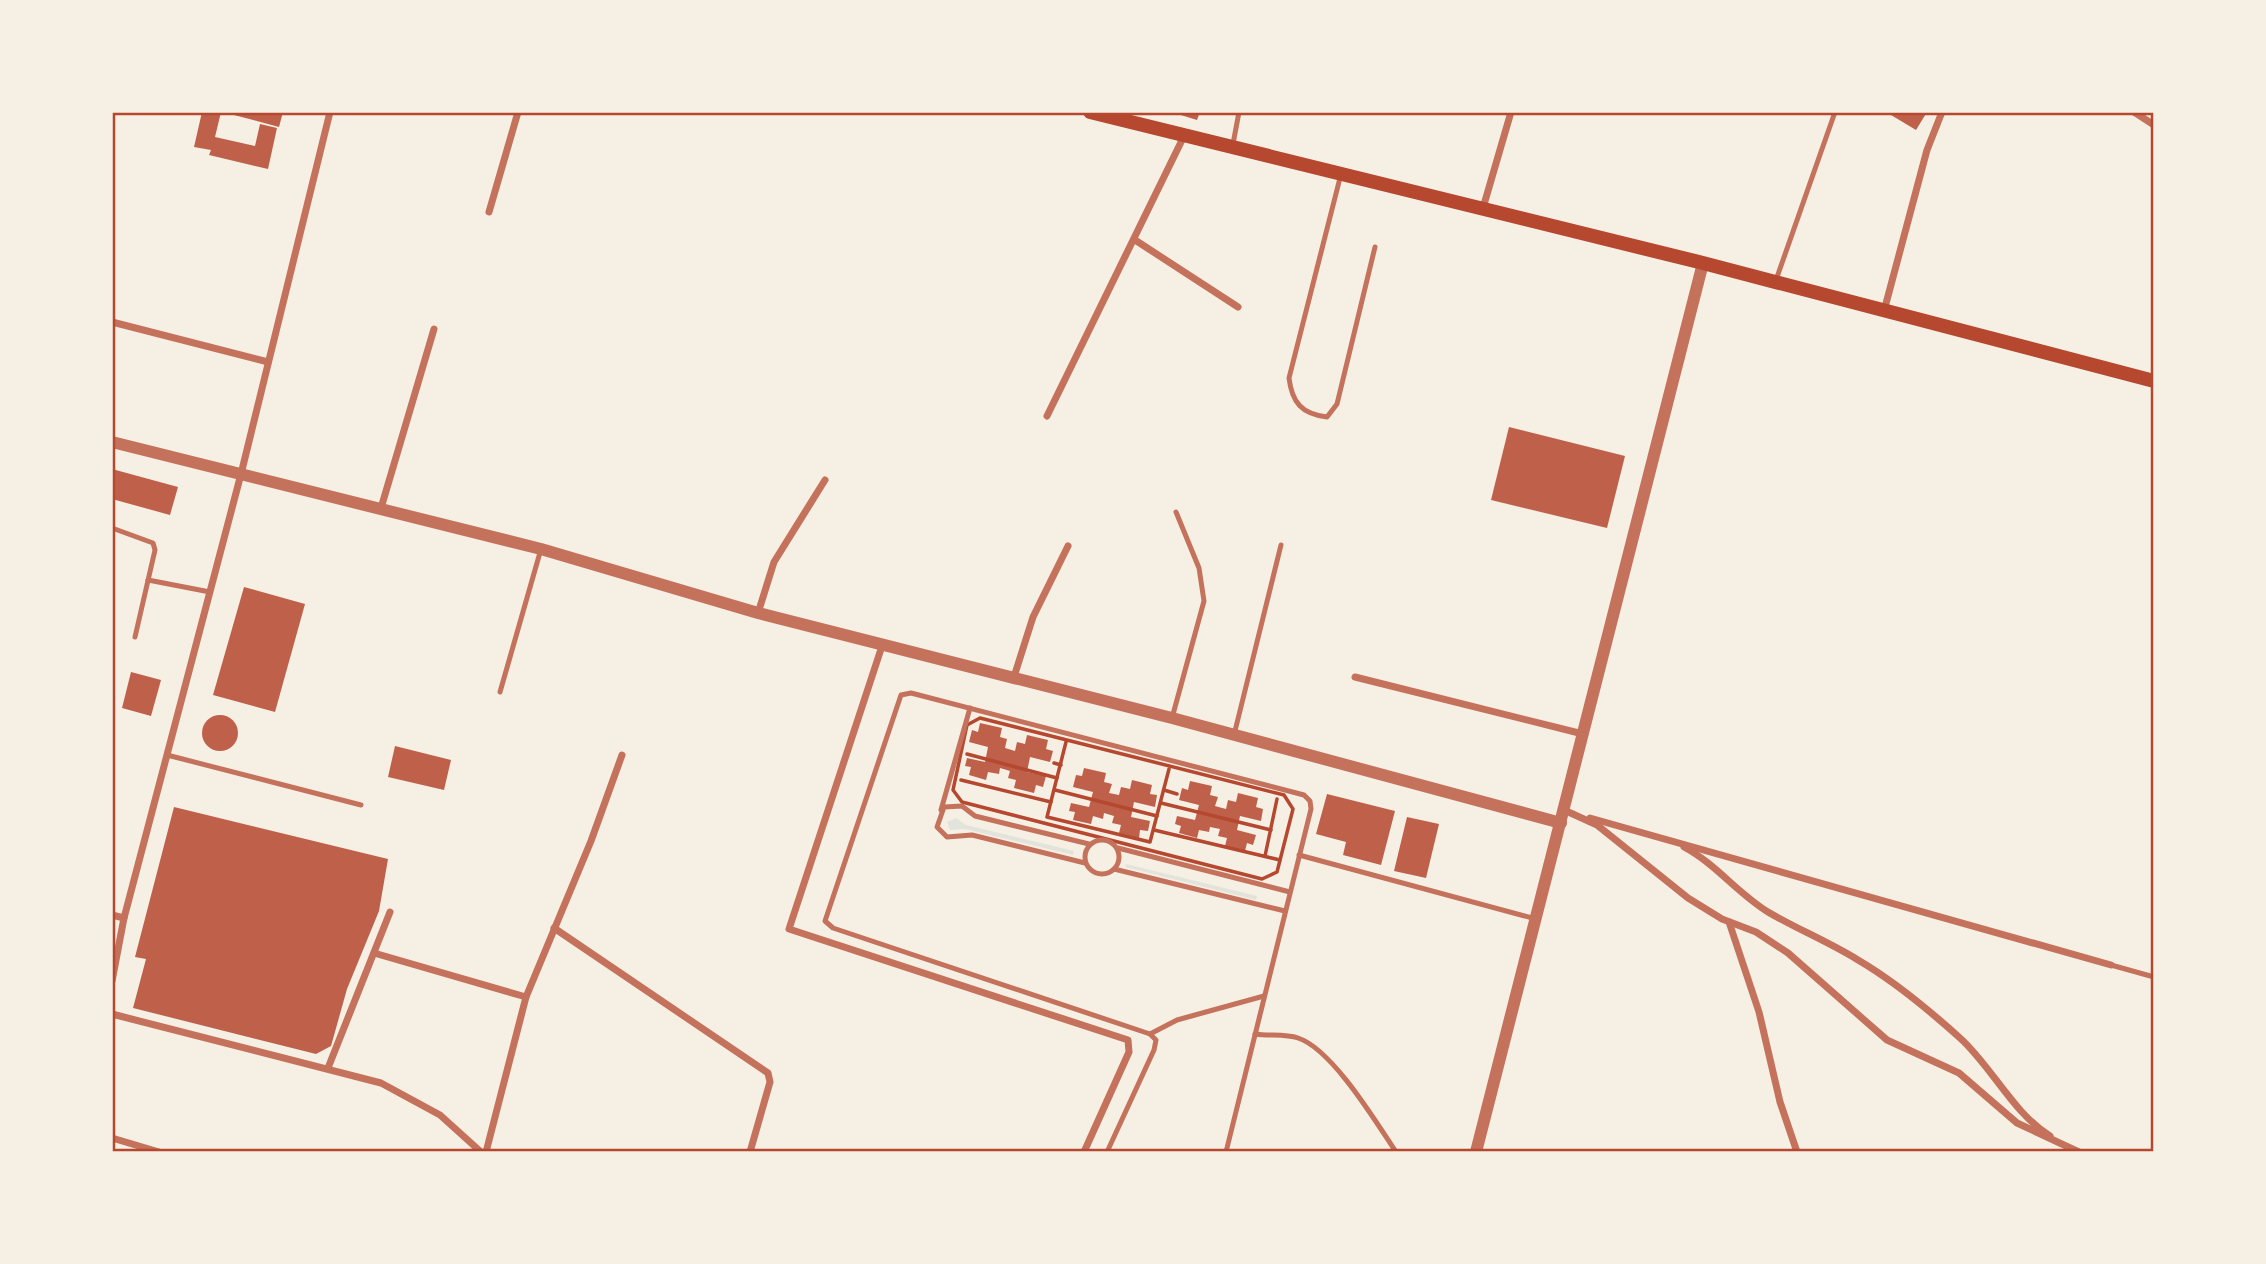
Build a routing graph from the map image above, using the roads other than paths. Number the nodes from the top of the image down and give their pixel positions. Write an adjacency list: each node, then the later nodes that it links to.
1 (330, 112): 23 (street)
2 (518, 112): 14 (street)
3 (1090, 112): 10 (main road)
4 (1239, 112): 11 (lane)
5 (1511, 112): 13 (street)
6 (1835, 112): 18 (lane)
7 (1942, 112): 20 (street)
8 (2134, 112): 9 (street)
9 (2154, 125)
10 (1184, 136): 11 (main road); 15 (street)
11 (1233, 148): 12 (main road)
12 (1340, 174): 13 (main road); 16 (lane)
13 (1483, 209): 17 (main road)
14 (489, 212)
15 (1135, 240): 19 (street); 25 (street)
16 (1374, 247)
17 (1703, 263): 18 (main road); 45 (street)
18 (1775, 283): 20 (main road)
19 (1238, 307)
20 (1884, 312): 24 (main road)
21 (112, 322): 23 (street)
22 (434, 328): 29 (street)
23 (268, 362): 27 (street)
24 (2154, 381)
25 (1047, 416)
26 (112, 442): 27 (street)
27 (241, 474): 29 (street); 36 (street)
28 (825, 480): 37 (street)
29 (381, 508): 34 (street)
30 (1176, 512): 44 (lane)
31 (112, 528): 35 (lane)
32 (1281, 545): 46 (lane)
33 (1068, 546): 41 (street)
34 (541, 550): 37 (street); 42 (lane)
35 (148, 580): 36 (lane); 38 (lane)
36 (210, 592): 47 (street)
37 (758, 613): 39 (street)
38 (135, 637)
39 (882, 646): 41 (street); 81 (street)
40 (1356, 677): 45 (street)
41 (1013, 680): 44 (street)
42 (500, 692)
43 (970, 708): 50 (lane); 55 (lane); 73 (lane)
44 (1172, 719): 46 (street)
45 (1583, 734): 51 (street)
46 (1234, 735): 51 (street)
47 (167, 755): 49 (lane); 62 (street)
48 (622, 755): 65 (street)
49 (361, 805)
50 (940, 813): 53 (lane); 56 (lane)
51 (1562, 817): 52 (street); 63 (street); 64 (street)
52 (1667, 839): 67 (street); 77 (street)
53 (1089, 844): 54 (lane); 56 (lane)
54 (1118, 848): 57 (lane); 58 (lane)
55 (1299, 855): 58 (lane); 63 (lane)
56 (1085, 863): 57 (lane)
57 (1114, 869): 59 (lane)
58 (1290, 892): 59 (lane)
59 (1285, 911): 70 (lane)
60 (390, 912): 66 (street)
61 (112, 915): 62 (street)
62 (124, 918): 69 (street)
63 (1536, 919): 85 (street)
64 (1730, 922): 77 (street); 86 (street)
65 (554, 928): 71 (street); 80 (street)
66 (374, 953): 71 (street); 75 (street)
67 (2111, 965): 68 (lane)
68 (2154, 977)
69 (112, 981)
70 (1264, 996): 73 (lane); 74 (lane)
71 (526, 997): 79 (street)
72 (112, 1014): 75 (street)
73 (1150, 1034): 82 (lane)
74 (1255, 1034): 83 (lane); 84 (lane)
75 (328, 1068): 79 (street)
76 (112, 1138): 78 (street)
77 (2070, 1150): 87 (street); 88 (street)
78 (159, 1152)
79 (483, 1152)
80 (750, 1152)
81 (1084, 1152)
82 (1107, 1152)
83 (1226, 1152)
84 (1396, 1152)
85 (1476, 1152)
86 (1797, 1152)
87 (2079, 1152)
88 (2084, 1152)

